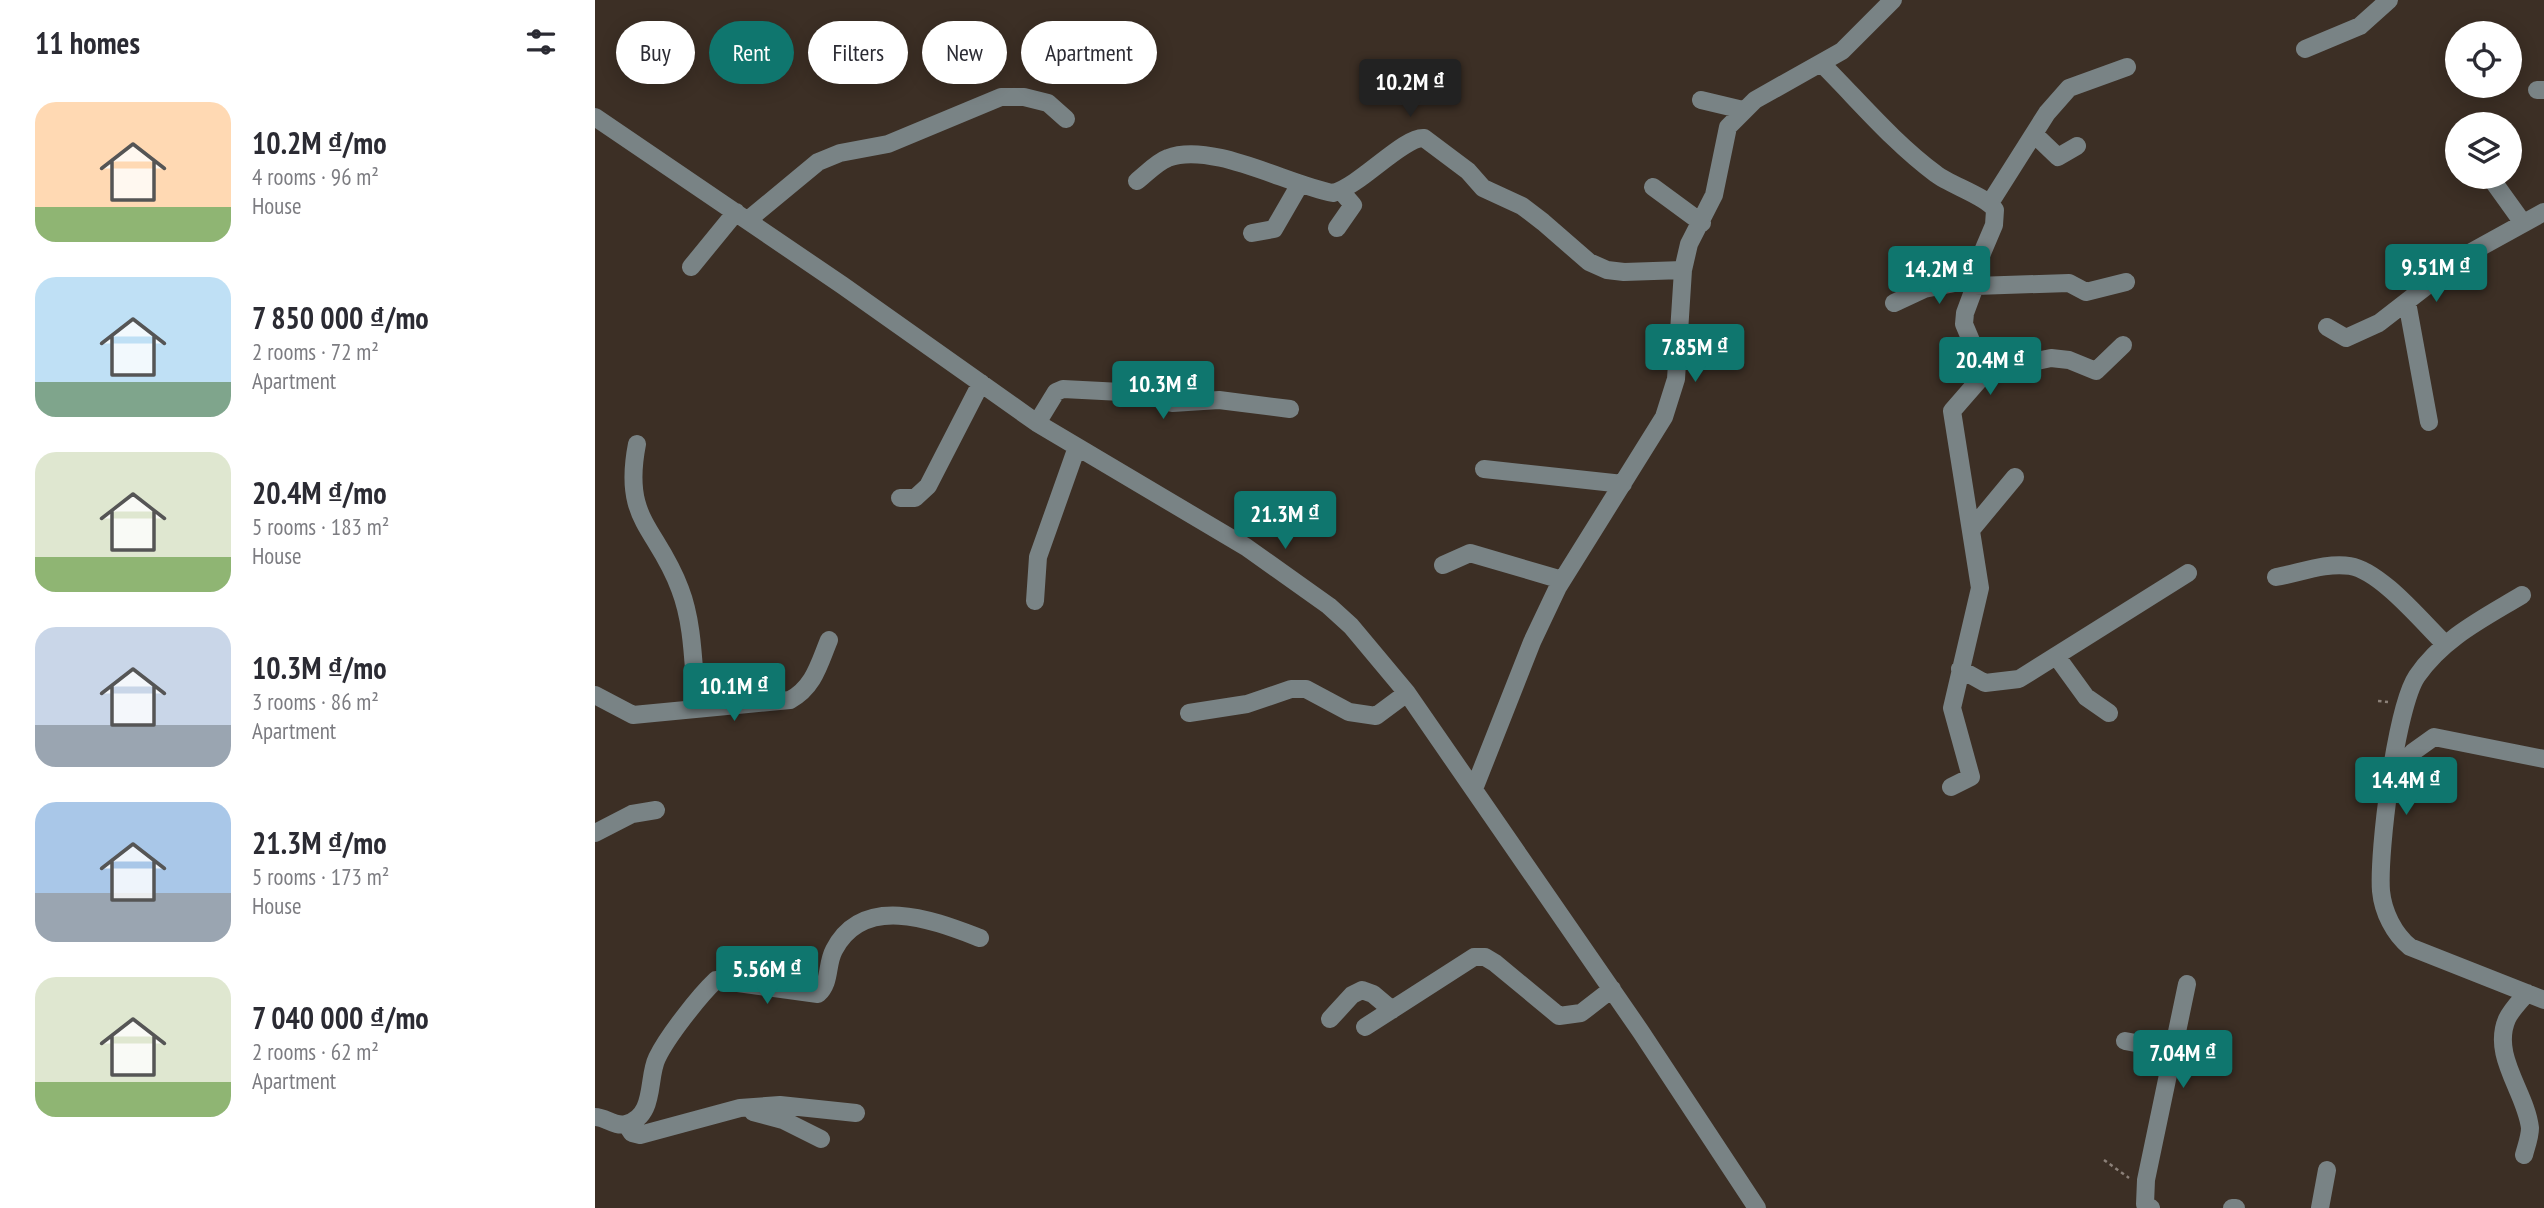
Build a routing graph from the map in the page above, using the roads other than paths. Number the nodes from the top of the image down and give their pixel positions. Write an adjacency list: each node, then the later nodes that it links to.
1 (1893, 0): 4 (street)
2 (2389, 0): 3 (street)
3 (2305, 50)
4 (1823, 65): 7 (street); 17 (street)
5 (2127, 67): 10 (street)
6 (1701, 100): 7 (street)
7 (1744, 110): 20 (street)
8 (595, 117): 19 (street)
9 (1066, 120): 19 (street)
10 (2034, 134): 11 (street); 17 (street)
11 (2077, 146)
12 (1137, 181): 13 (street)
13 (1300, 184): 16 (street); 23 (street)
14 (1653, 187): 20 (street)
15 (2499, 189): 21 (street)
16 (1341, 191): 22 (street); 25 (street)
17 (1990, 204): 26 (street)
18 (2544, 212): 21 (street)
19 (742, 216): 24 (street); 33 (street)
20 (1702, 223): 25 (street)
21 (2523, 223): 28 (street)
22 (1337, 228)
23 (1252, 233)
24 (691, 267)
25 (1683, 270): 41 (street)
26 (1975, 282): 27 (street); 29 (street); 32 (street)
27 (2126, 282)
28 (2407, 302): 30 (street); 35 (street)
29 (1894, 303)
30 (2327, 327)
31 (2123, 345): 32 (street)
32 (1981, 373): 43 (street)
33 (981, 383): 36 (street); 42 (street)
34 (1290, 409): 36 (street)
35 (2430, 422)
36 (1037, 424): 38 (street)
37 (638, 444): 56 (street)
38 (1077, 447): 49 (street); 54 (street)
39 (1484, 469): 41 (street)
40 (2015, 477): 43 (street)
41 (1623, 484): 47 (street)
42 (900, 498)
43 (1971, 530): 53 (street)
44 (1443, 565): 47 (street)
45 (2187, 573): 52 (street)
46 (2276, 578): 51 (street)
47 (1562, 580): 62 (street)
48 (2522, 595): 51 (street)
49 (1035, 601)
50 (829, 640): 56 (street)
51 (2445, 644): 60 (street)
52 (2057, 657): 53 (street); 58 (street)
53 (1960, 670): 61 (street)
54 (1407, 693): 57 (street); 62 (street)
55 (595, 695): 56 (street)
56 (697, 707)
57 (1189, 713)
58 (2109, 713)
59 (2544, 759): 60 (street)
60 (2391, 776): 68 (street)
61 (1951, 787)
62 (1473, 789): 67 (street)
63 (656, 810): 64 (street)
64 (595, 833)
65 (980, 938): 77 (street)
66 (2187, 984): 73 (street)
67 (1612, 989): 69 (street); 82 (street)
68 (2535, 997): 79 (street)
69 (1392, 1010): 70 (street); 71 (street)
70 (1330, 1020)
71 (1365, 1027)
72 (2125, 1041): 73 (street)
73 (2172, 1050): 81 (street)
74 (740, 1108): 75 (street); 77 (street); 78 (street)
75 (856, 1113)
76 (595, 1118): 77 (street)
77 (626, 1124)
78 (821, 1139)
79 (2524, 1155)
80 (2327, 1170): 83 (street)
81 (2147, 1202)
82 (1757, 1208)
83 (2320, 1208)

